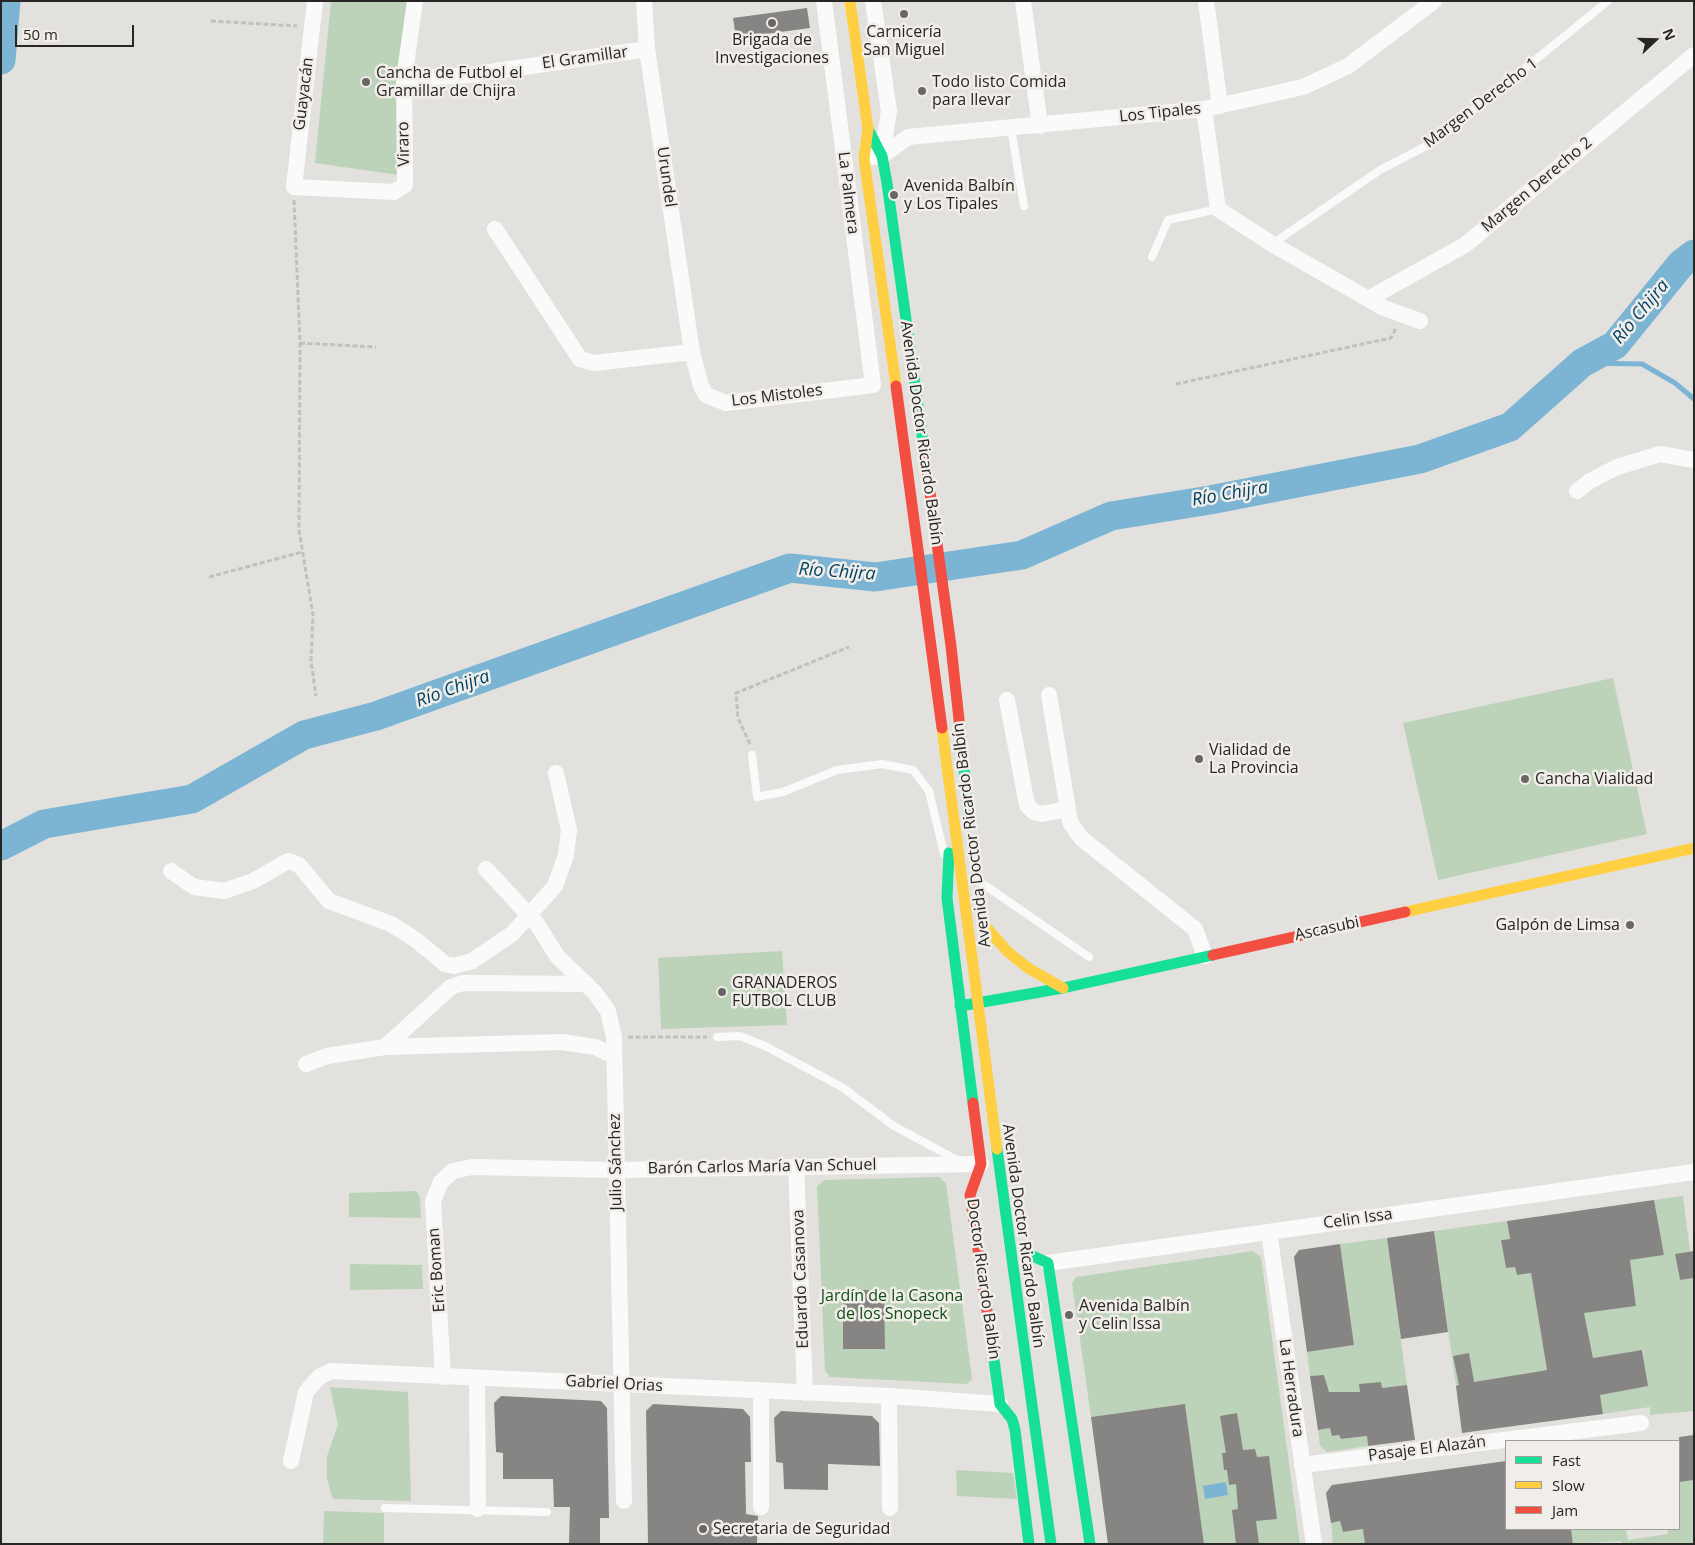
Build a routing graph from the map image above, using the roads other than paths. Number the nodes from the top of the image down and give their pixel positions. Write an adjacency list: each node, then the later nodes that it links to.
1 (315, 1): 21 (street, Guayacán)
2 (415, 1): 14 (street, Viraro)
3 (644, 1): 12 (street, Urundel)
4 (841, 1): 11 (street)
5 (850, 1): 18 (main road, Avenida Doctor Ricardo Balbín)
6 (873, 1): 19 (street)
7 (1023, 1): 16 (street)
8 (1206, 1): 15 (street)
9 (1434, 1): 15 (street, Los Tipales)
10 (1608, 1): 25 (lane, Margen Derecho 1)
11 (825, 3): 30 (street, La Palmera)
12 (647, 49): 14 (street, El Gramillar); 29 (street, Urundel)
13 (1694, 55): 27 (street, Margen Derecho 2)
14 (404, 79): 21 (street, Viraro)
15 (1212, 107): 16 (street, Los Tipales); 23 (street)
16 (1040, 126): 17 (street, Los Tipales)
17 (1011, 128): 19 (street, Los Tipales); 22 (lane)
18 (868, 129): 19 (main road, Avenida Doctor Ricardo Balbín); 20 (main road, Avenida Doctor Ricardo Balbín)
19 (882, 156): 20 (street, Los Tipales); 38 (main road, Avenida Doctor Ricardo Balbín)
20 (864, 158): 39 (main road, Avenida Doctor Ricardo Balbín)
21 (394, 192)
22 (1024, 206)
23 (1218, 209): 25 (street); 26 (lane)
24 (494, 229): 29 (street)
25 (1272, 244): 27 (street)
26 (1152, 257)
27 (1368, 299): 28 (street)
28 (1420, 320)
29 (692, 352): 30 (street, Los Mistoles)
30 (874, 385)
31 (1694, 460): 32 (street)
32 (1577, 491)
33 (1049, 694): 37 (street)
34 (1007, 700): 37 (street)
35 (752, 755): 41 (lane)
36 (556, 773): 46 (street)
37 (1067, 809): 48 (street)
38 (971, 831)
39 (956, 833): 41 (main road, Doctor Ricardo Balbín); 54 (main road, Avenida Doctor Ricardo Balbín)
40 (1694, 848): 48 (main road, Ascasubi)
41 (948, 868): 55 (main road, Doctor Ricardo Balbín)
42 (486, 870): 46 (street, Julio Sánchez)
43 (171, 871): 50 (street)
44 (976, 874): 45 (main road, Avenida Doctor Ricardo Balbín); 49 (lane)
45 (979, 897)
46 (529, 915): 50 (street); 52 (street, Julio Sánchez)
47 (985, 943): 53 (main road, Avenida Doctor Ricardo Balbín)
48 (1205, 956): 53 (main road, Ascasubi)
49 (1089, 957)
50 (454, 966): 51 (street)
51 (463, 983): 52 (street); 57 (street)
52 (587, 984): 58 (street, Julio Sánchez)
53 (1063, 988): 54 (main road, Ascasubi)
54 (977, 1003): 55 (main road, Ascasubi); 85 (main road, Avenida Doctor Ricardo Balbín)
55 (960, 1006): 60 (main road, Doctor Ricardo Balbín)
56 (717, 1036): 60 (lane)
57 (385, 1047): 58 (street); 59 (street)
58 (614, 1056): 63 (street, Julio Sánchez)
59 (306, 1064)
60 (974, 1164): 61 (street, Barón Carlos María Van Schuel); 74 (main road, Doctor Ricardo Balbín)
61 (796, 1166): 63 (street, Barón Carlos María Van Schuel); 72 (street, Eduardo Casanova)
62 (453, 1170): 63 (street, Barón Carlos María Van Schuel); 68 (street, Eric Boman)
63 (616, 1170): 70 (street, Julio Sánchez)
64 (1694, 1172): 65 (street, Celin Issa)
65 (1269, 1232): 67 (street, Celin Issa); 77 (street, La Herradura)
66 (1024, 1252): 67 (main road)
67 (1048, 1263): 86 (main road)
68 (444, 1377): 69 (street, Gabriel Orias); 76 (street, Gabriel Orias)
69 (477, 1378): 70 (street, Gabriel Orias); 82 (street)
70 (622, 1384): 71 (street, Gabriel Orias); 78 (street, Julio Sánchez)
71 (761, 1392): 72 (street, Gabriel Orias); 79 (street)
72 (805, 1393): 73 (street, Gabriel Orias)
73 (889, 1396): 74 (street, Gabriel Orias); 81 (street)
74 (1000, 1404): 84 (main road, Doctor Ricardo Balbín)
75 (1641, 1423): 77 (street, Pasaje El Alazán)
76 (291, 1461)
77 (1302, 1465): 87 (street, La Herradura)
78 (624, 1501)
79 (761, 1507)
80 (385, 1508): 82 (lane)
81 (890, 1508)
82 (478, 1509): 83 (lane)
83 (546, 1512)
84 (1029, 1544)
85 (1051, 1544)
86 (1090, 1544)
87 (1314, 1544)

